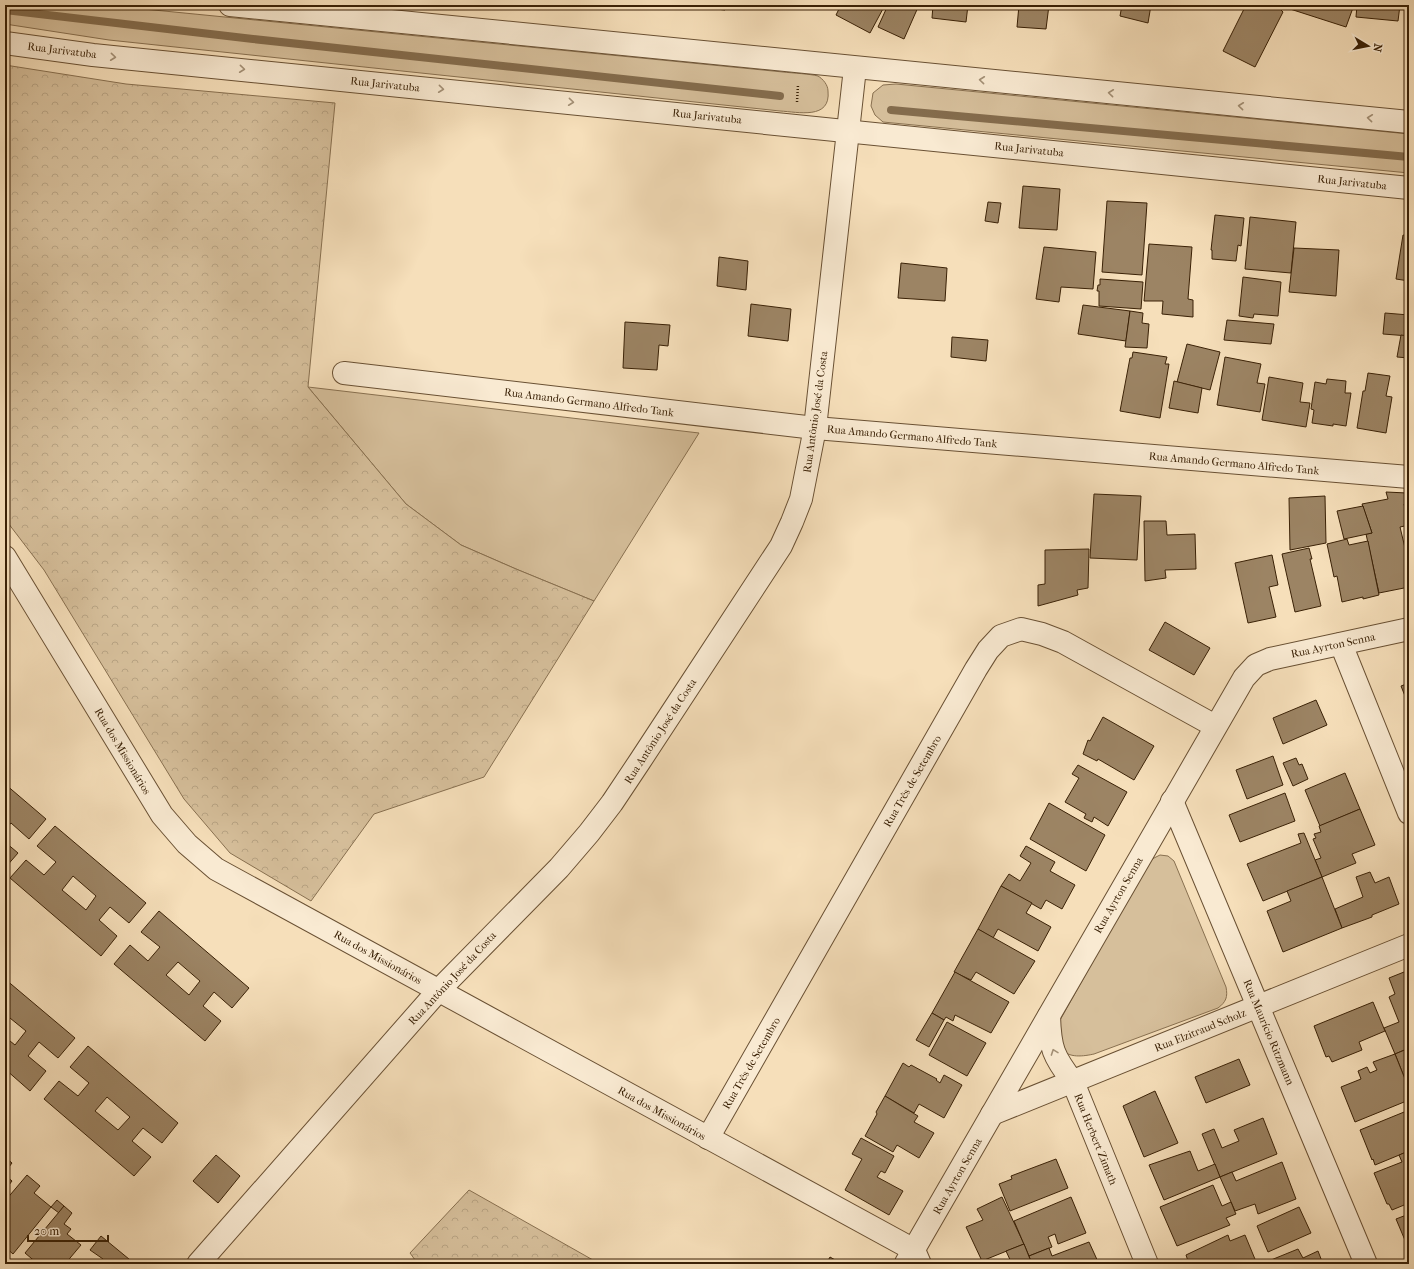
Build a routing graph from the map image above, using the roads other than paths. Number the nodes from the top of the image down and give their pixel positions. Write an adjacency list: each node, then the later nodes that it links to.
1 (230, 5): 2 (street)
2 (258, 6): 4 (street)
3 (5, 43): 6 (street, Rua Jarivatuba, one-way to 6)
4 (855, 68): 5 (street, one-way to 4); 6 (street, Rua Antônio José da Costa)
5 (1409, 122)
6 (849, 130): 7 (street, Rua Jarivatuba); 9 (street, Rua Antônio José da Costa)
7 (1409, 188)
8 (344, 373): 9 (street, Rua Amando Germano Alfredo Tank)
9 (815, 428): 10 (street, Rua Amando Germano Alfredo Tank); 18 (street, Rua Antônio José da Costa)
10 (1409, 477)
11 (5, 557): 18 (street, Rua dos Missionários)
12 (1409, 629): 13 (street, Rua Ayrton Senna)
13 (1341, 644): 14 (street, Rua Ayrton Senna); 16 (street)
14 (1215, 726): 15 (street, Rua Ayrton Senna); 23 (street, Rua Três de Setembro)
15 (1172, 801): 19 (street, Rua Maurício Ritzmann); 20 (street, Rua Ayrton Senna)
16 (1409, 813)
17 (1409, 945): 19 (street, Rua Elzitraud Scholz)
18 (438, 991): 23 (street, Rua dos Missionários); 25 (street, Rua Antônio José da Costa)
19 (1258, 1007): 21 (street, Rua Elzitraud Scholz); 27 (street, Rua Maurício Ritzmann)
20 (1049, 1016): 21 (street, Rua Herbert Zimath, one-way to 20); 22 (street, Rua Ayrton Senna)
21 (1073, 1082): 22 (street, Rua Elzitraud Scholz); 26 (street, Rua Herbert Zimath)
22 (992, 1114): 24 (street, Rua Ayrton Senna)
23 (708, 1138): 24 (street, Rua dos Missionários)
24 (913, 1259)
25 (198, 1264)
26 (1147, 1264)
27 (1366, 1264)

